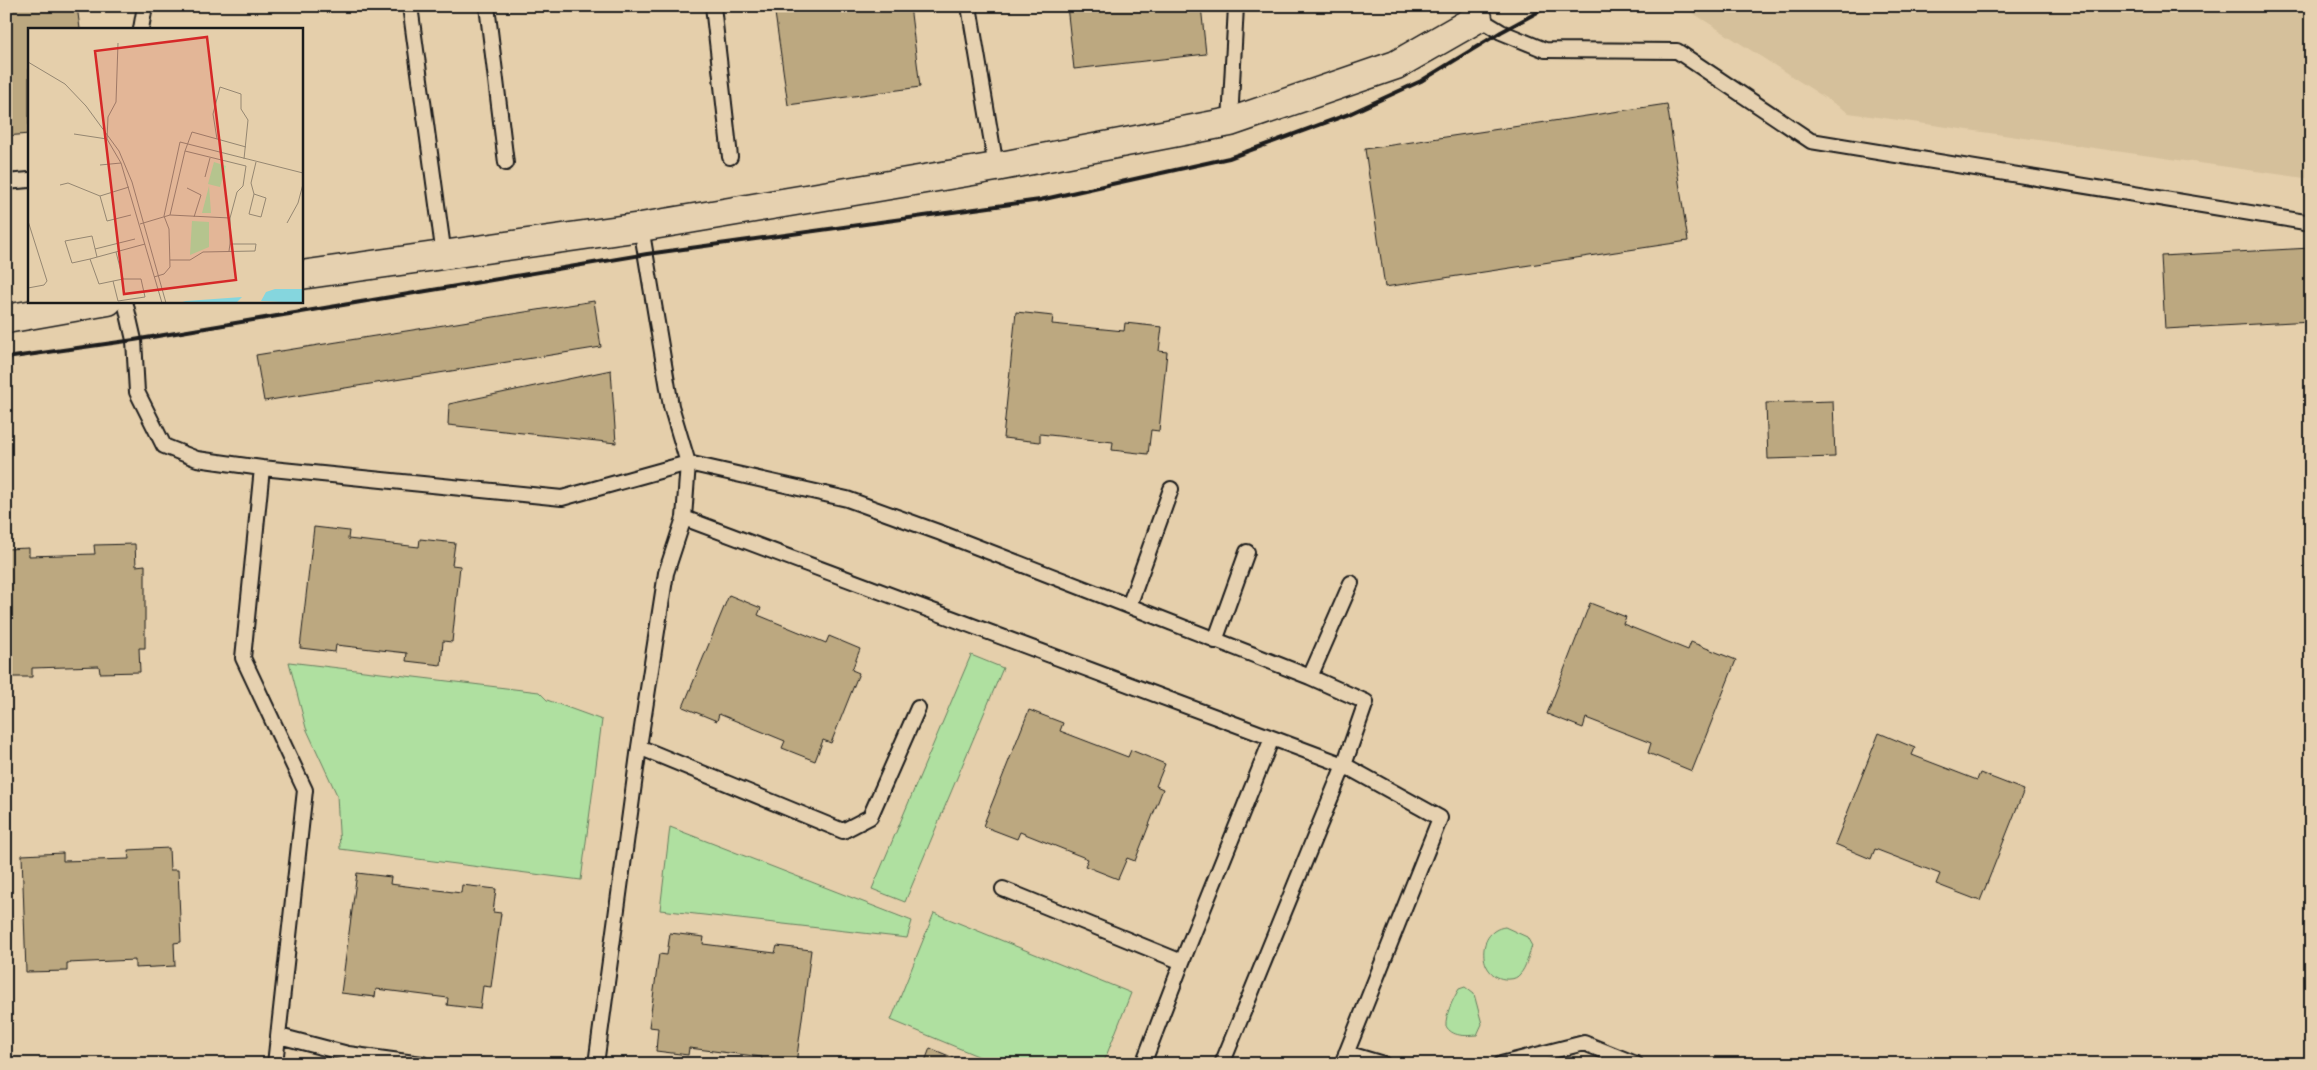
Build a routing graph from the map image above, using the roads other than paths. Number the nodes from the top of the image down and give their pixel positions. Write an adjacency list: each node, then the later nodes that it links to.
1 (145, 6): 8 (lane)
2 (410, 6): 17 (lane)
3 (487, 6): 11 (lane)
4 (713, 6): 10 (lane)
5 (969, 6): 12 (lane)
6 (1236, 6): 9 (lane)
7 (1479, 12): 9 (street); 15 (lane)
8 (141, 28)
9 (1230, 122): 12 (street)
10 (730, 157)
11 (506, 163)
12 (996, 167): 16 (street)
13 (28, 180): 14 (lane)
14 (6, 182)
15 (2311, 223)
16 (641, 227): 17 (street); 22 (lane)
17 (444, 256): 18 (street)
18 (302, 275)
19 (102, 302): 21 (street)
20 (125, 302): 23 (lane)
21 (6, 319)
22 (688, 463): 23 (lane); 25 (lane); 28 (lane)
23 (262, 468): 37 (lane)
24 (1171, 489): 28 (lane)
25 (684, 518): 32 (lane); 33 (lane)
26 (1248, 552): 29 (lane)
27 (1350, 583): 30 (lane)
28 (1129, 606): 29 (lane)
29 (1215, 641): 30 (lane)
30 (1310, 677): 34 (lane)
31 (918, 708): 33 (lane)
32 (1272, 738): 34 (lane); 36 (lane)
33 (639, 747): 42 (lane)
34 (1344, 765): 39 (lane); 44 (lane)
35 (1003, 888): 36 (lane)
36 (1182, 962): 43 (lane)
37 (279, 1036): 38 (lane); 40 (lane)
38 (348, 1059): 41 (lane)
39 (1344, 1059): 45 (lane)
40 (275, 1064)
41 (422, 1064)
42 (596, 1064)
43 (1143, 1064)
44 (1222, 1064)
45 (1383, 1064)
46 (1501, 1064): 47 (lane)
47 (1636, 1064)

